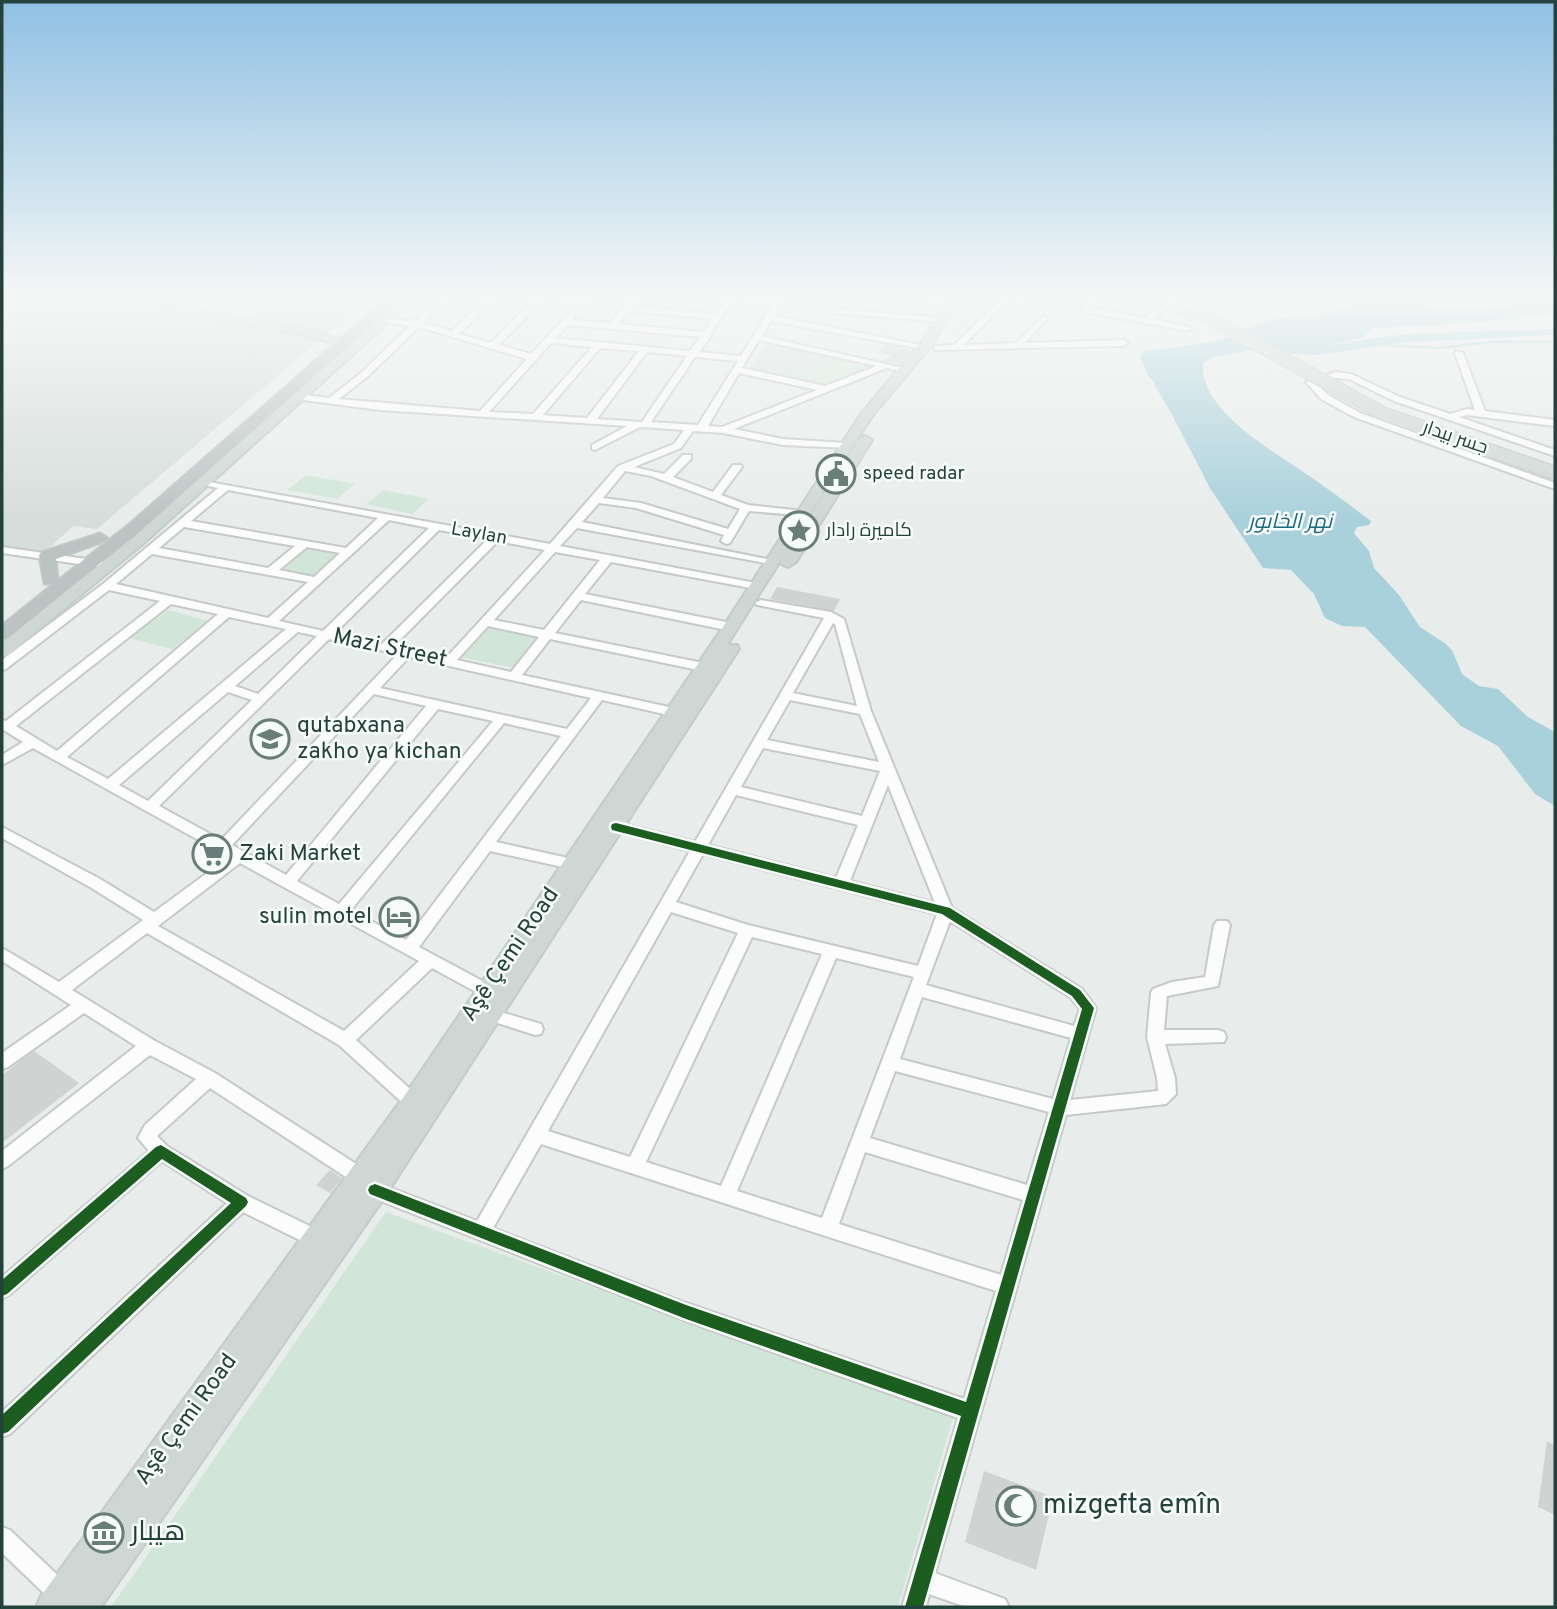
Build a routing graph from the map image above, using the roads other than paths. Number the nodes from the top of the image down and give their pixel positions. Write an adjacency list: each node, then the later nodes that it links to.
1 (301, 369): 51 (highway)
2 (321, 369): 62 (highway)
3 (324, 369): 18 (main road)
4 (367, 369): 19 (street)
5 (524, 369): 21 (street)
6 (577, 369): 22 (street)
7 (630, 369): 24 (street)
8 (683, 369): 26 (street)
9 (888, 369): 16 (street)
10 (895, 369): 30 (main road, Aşê Çemi Road)
11 (918, 369): 69 (main road, Aşê Çemi Road)
12 (1305, 369): 37 (main road, جسر بيدار, bridge)
13 (1314, 369): 35 (main road, جسر بيدار, bridge)
14 (1465, 369): 20 (street)
15 (737, 370): 17 (street); 28 (street)
16 (824, 388): 17 (street); 17 (street)
17 (781, 394): 29 (street)
18 (298, 397): 19 (street); 39 (main road)
19 (331, 401): 21 (street)
20 (1481, 413): 23 (street); 25 (street)
21 (482, 414): 22 (street)
22 (536, 417): 24 (street)
23 (1449, 417): 32 (street); 40 (street)
24 (590, 421): 26 (street)
25 (1555, 423)
26 (641, 424): 27 (street); 31 (street)
27 (690, 428): 28 (street); 36 (street)
28 (701, 429): 29 (street)
29 (723, 430): 30 (street)
30 (846, 446): 45 (main road, Aşê Çemi Road)
31 (595, 447)
32 (1555, 453)
33 (687, 457): 38 (street)
34 (737, 467): 42 (street)
35 (1555, 467)
36 (622, 468): 38 (street); 43 (street)
37 (1555, 473)
38 (666, 478): 42 (street)
39 (202, 482): 41 (street, Laylan); 64 (main road)
40 (1555, 486)
41 (225, 487): 46 (street, Laylan); 47 (street)
42 (715, 496): 44 (street)
43 (596, 500): 48 (street); 50 (street)
44 (746, 508): 45 (street); 50 (street)
45 (803, 514): 63 (main road, Aşê Çemi Road)
46 (386, 517): 49 (street, Laylan); 56 (street)
47 (182, 523): 53 (street); 55 (street)
48 (575, 524): 54 (street); 58 (street)
49 (436, 527): 52 (street, Laylan); 81 (street)
50 (728, 533): 58 (street)
51 (100, 538): 59 (highway); 61 (highway)
52 (495, 538): 54 (street, Laylan); 82 (street)
53 (304, 544): 56 (street); 65 (street)
54 (554, 547): 60 (street, Laylan); 76 (street)
55 (150, 550): 65 (street); 68 (street)
56 (347, 551): 67 (street)
57 (4, 552): 59 (street)
58 (722, 552): 63 (street)
59 (47, 556): 61 (street); 66 (highway)
60 (608, 558): 69 (street, Laylan); 70 (street)
61 (74, 560): 62 (street); 66 (highway)
62 (92, 563): 64 (street); 80 (highway)
63 (772, 563): 69 (main road, Aşê Çemi Road)
64 (108, 565): 83 (main road)
65 (270, 572): 67 (street)
66 (50, 580): 74 (highway)
67 (314, 580): 75 (street)
68 (107, 586): 71 (street, Mazi Street); 86 (street)
69 (759, 595): 73 (street, Laylan); 77 (main road, Aşê Çemi Road); 109 (main road, Aşê Çemi Road)
70 (579, 596): 77 (street); 79 (street)
71 (169, 600): 72 (street, Mazi Street); 98 (street)
72 (226, 613): 75 (street, Mazi Street); 102 (street)
73 (831, 616): 92 (street); 95 (street)
74 (2, 620)
75 (271, 622): 78 (street, Mazi Street)
76 (486, 622): 79 (street); 85 (street)
77 (731, 627): 87 (main road, Aşê Çemi Road)
78 (294, 629): 81 (street, Mazi Street); 89 (street)
79 (548, 633): 87 (street); 88 (street)
80 (2, 634)
81 (326, 636): 82 (street, Mazi Street); 93 (street)
82 (385, 648): 84 (street, Mazi Street)
83 (2, 651)
84 (406, 653): 85 (street, Mazi Street); 90 (street)
85 (449, 662): 88 (street, Mazi Street)
86 (2, 666)
87 (703, 667): 96 (main road, Aşê Çemi Road)
88 (514, 676): 91 (street, Mazi Street)
89 (226, 687): 93 (street); 105 (street)
90 (371, 690): 94 (street); 113 (street)
91 (600, 694): 96 (street, Mazi Street); 99 (street)
92 (787, 696): 95 (street); 101 (street)
93 (262, 699): 107 (street)
94 (435, 704): 97 (street); 115 (street)
95 (865, 711): 104 (street)
96 (673, 712): 114 (main road, Aşê Çemi Road)
97 (501, 719): 99 (street); 119 (street)
98 (5, 725): 100 (street)
99 (570, 734): 111 (street)
100 (33, 742): 102 (street); 103 (street)
101 (760, 743): 104 (street); 106 (street)
102 (58, 757): 105 (street)
103 (2, 761)
104 (888, 768): 108 (street); 118 (street)
105 (110, 785): 107 (street)
106 (733, 790): 108 (street); 112 (street)
107 (150, 807): 113 (street)
108 (866, 822): 116 (street)
109 (616, 827): 112 (street); 129 (main road, Aşê Çemi Road)
110 (2, 832): 120 (street)
111 (487, 845): 114 (street); 123 (street)
112 (698, 850): 116 (street); 117 (street)
113 (235, 853): 115 (street); 120 (street)
114 (572, 864): 129 (main road, Aşê Çemi Road)
115 (289, 881): 119 (street)
116 (841, 885): 118 (street)
117 (667, 905): 122 (street); 142 (street)
118 (946, 911): 127 (street); 132 (street)
119 (341, 913): 123 (street)
120 (152, 924): 128 (street); 135 (street)
121 (1222, 925): 133 (street)
122 (747, 930): 124 (street); 146 (street)
123 (409, 948): 126 (street)
124 (831, 951): 127 (street); 149 (street)
125 (5, 960): 128 (street)
126 (431, 960): 129 (street); 135 (street)
127 (920, 981): 132 (street); 138 (street)
128 (61, 990): 130 (street)
129 (494, 1002): 131 (street); 140 (main road, Aşê Çemi Road); 147 (main road, Aşê Çemi Road)
130 (83, 1005): 136 (street); 137 (street)
131 (535, 1029)
132 (1080, 1034): 141 (street)
133 (1155, 1037): 134 (street); 141 (street)
134 (1218, 1037)
135 (345, 1040): 140 (street)
136 (149, 1046): 139 (street); 145 (street)
137 (2, 1062)
138 (890, 1063): 141 (street); 143 (street)
139 (209, 1078): 144 (street); 147 (street)
140 (413, 1102): 147 (main road, Aşê Çemi Road)
141 (1059, 1108): 148 (street)
142 (537, 1135): 146 (street); 152 (street)
143 (861, 1143): 148 (street); 151 (street)
144 (162, 1151): 150 (street); 155 (street)
145 (2, 1161)
146 (635, 1167): 149 (street)
147 (368, 1184): 152 (street); 153 (main road, Aşê Çemi Road); 161 (main road, Aşê Çemi Road)
148 (1034, 1195): 154 (street)
149 (726, 1196): 151 (street)
150 (241, 1202): 153 (street); 157 (street)
151 (828, 1228): 154 (street)
152 (481, 1232): 156 (street)
153 (317, 1239): 160 (main road, Aşê Çemi Road)
154 (1007, 1286): 156 (street)
155 (2, 1289)
156 (971, 1412): 159 (street)
157 (2, 1426)
158 (2, 1538): 160 (street)
159 (921, 1579): 162 (street); 163 (street)
160 (56, 1601)
161 (82, 1607)
162 (914, 1607)
163 (997, 1607)

